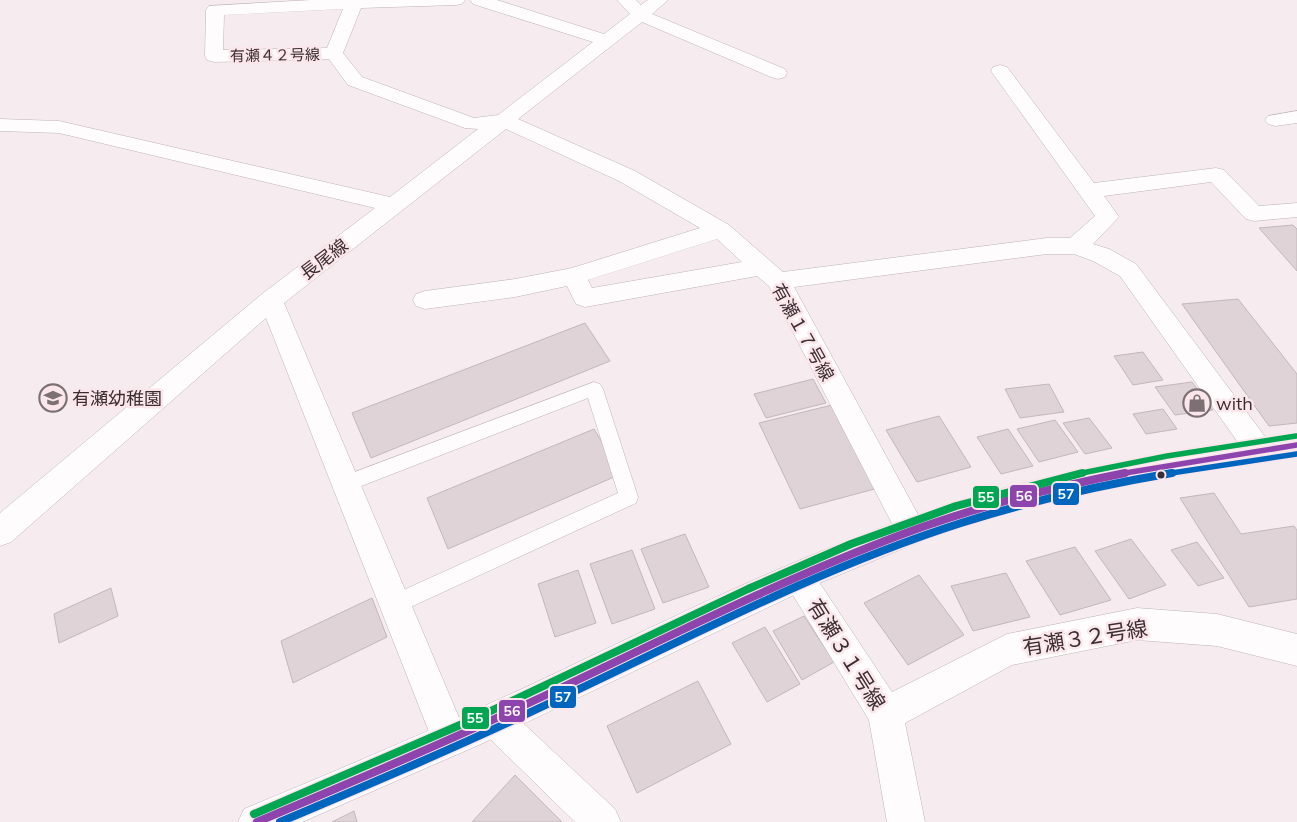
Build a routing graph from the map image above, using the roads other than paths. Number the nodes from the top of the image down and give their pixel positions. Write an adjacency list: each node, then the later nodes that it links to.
1 (456, 0): 4 (street)
2 (479, 0): 6 (street)
3 (659, 0): 5 (street, 長尾線)
4 (354, 3): 7 (street, 有瀬４２号線); 7 (street, 有瀬４２号線)
5 (633, 8): 6 (street, 長尾線); 9 (street)
6 (607, 41): 11 (street, 長尾線)
7 (334, 53): 11 (street, 有瀬４２号線)
8 (1000, 71): 14 (street)
9 (778, 73)
10 (1297, 117): 12 (street)
11 (503, 120): 15 (street, 長尾線); 17 (street, 有瀬１７号線)
12 (1275, 120)
13 (0, 125): 15 (street)
14 (1088, 191): 16 (street); 18 (street)
15 (394, 205): 21 (street, 長尾線)
16 (1297, 210)
17 (720, 230): 19 (street, 有瀬１７号線); 20 (street)
18 (1076, 246): 19 (street); 24 (street)
19 (770, 274): 20 (street); 26 (street, 有瀬１７号線)
20 (574, 276): 22 (street)
21 (271, 300): 25 (street); 27 (street, 長尾線)
22 (425, 300)
23 (1297, 445): 24 (street)
24 (1259, 450): 26 (street)
25 (346, 484): 29 (street); 29 (lane)
26 (912, 531): 28 (street)
27 (0, 532)
28 (798, 577): 31 (street, 有瀬３１号線); 32 (street)
29 (395, 604): 33 (street)
30 (1297, 650): 31 (street, 有瀬３２号線)
31 (886, 714): 36 (street, 有瀬３１号線)
32 (495, 720): 33 (street); 35 (street)
33 (450, 739): 34 (street)
34 (257, 822)
35 (602, 822)
36 (906, 822)

